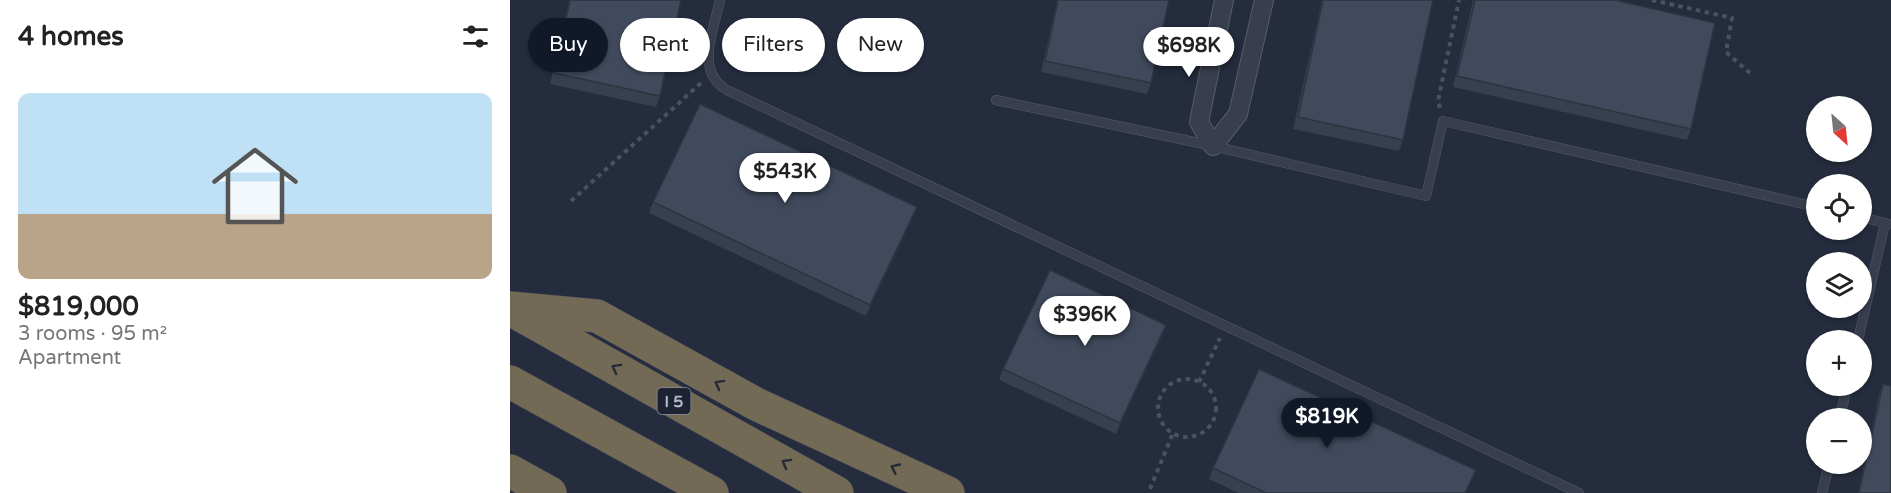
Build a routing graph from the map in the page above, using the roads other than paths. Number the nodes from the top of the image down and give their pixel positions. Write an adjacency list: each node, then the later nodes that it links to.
1 (720, 0): 21 (lane)
2 (1224, 0): 5 (street)
3 (1263, 0): 5 (street)
4 (996, 100): 5 (lane)
5 (1213, 146): 6 (lane)
6 (1806, 205)
7 (1872, 219): 8 (lane)
8 (1888, 223): 10 (lane)
9 (510, 309): 19 (highway, I 5, one-way to 9); 20 (highway, one-way to 9)
10 (1861, 330)
11 (510, 382): 13 (highway)
12 (510, 404): 13 (highway)
13 (549, 415): 17 (highway); 18 (highway)
14 (510, 471): 16 (highway)
15 (1827, 474): 22 (lane)
16 (550, 493)
17 (670, 493)
18 (712, 493)
19 (837, 493)
20 (948, 493)
21 (1580, 493)
22 (1822, 493)

